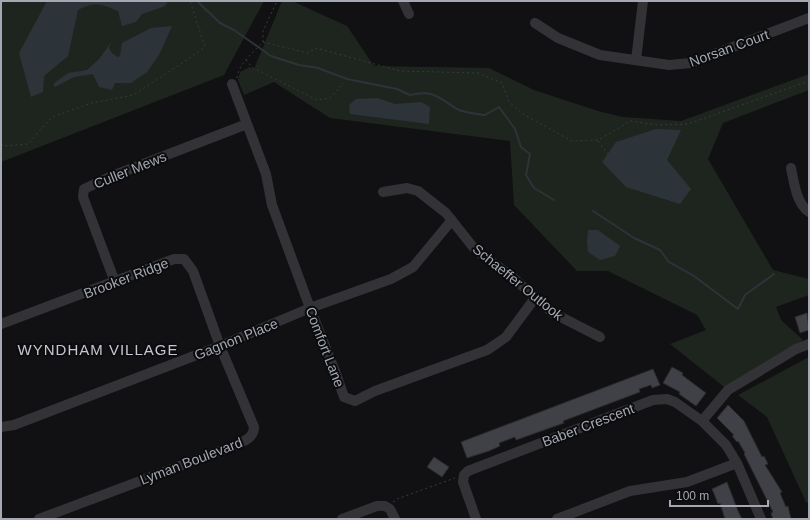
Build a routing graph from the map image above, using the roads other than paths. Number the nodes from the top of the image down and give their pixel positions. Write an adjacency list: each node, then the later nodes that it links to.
1 (403, 1): 3 (street)
2 (643, 1): 6 (street)
3 (409, 14)
4 (809, 18): 6 (street, Norsan Court)
5 (535, 24): 6 (street, Norsan Court)
6 (636, 60)
7 (232, 84): 8 (street, Comfort Lane)
8 (247, 124): 13 (street, Culler Mews); 15 (street, Comfort Lane)
9 (791, 168): 11 (street)
10 (383, 192): 12 (street, Schaeffer Outlook)
11 (809, 212)
12 (452, 220): 14 (street, Schaeffer Outlook); 15 (street, Gagnon Place)
13 (116, 282): 16 (street, Brooker Ridge); 19 (street, Brooker Ridge)
14 (535, 298): 15 (street, Comfort Lane); 17 (street, Schaeffer Outlook)
15 (310, 308): 19 (street, Gagnon Place)
16 (1, 324)
17 (600, 337)
18 (809, 344): 20 (street)
19 (220, 346): 21 (street, Gagnon Place); 23 (street, Lyman Boulevard)
20 (702, 421): 22 (street, Baber Crescent); 26 (street, Baber Crescent)
21 (1, 427)
22 (737, 463): 27 (street); 28 (street, Baber Crescent)
23 (39, 519)
24 (342, 519): 25 (street)
25 (395, 519)
26 (476, 519)
27 (557, 519)
28 (761, 519)

